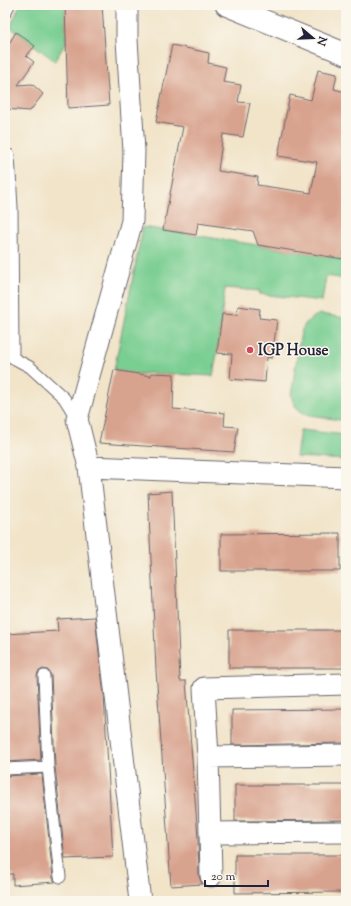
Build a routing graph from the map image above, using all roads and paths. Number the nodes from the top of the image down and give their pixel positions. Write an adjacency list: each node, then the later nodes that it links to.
1 (9, 5): 4 (lane)
2 (127, 5): 9 (street)
3 (226, 5): 5 (street)
4 (5, 13)
5 (346, 54)
6 (9, 155): 7 (lane)
7 (8, 208): 8 (lane)
8 (9, 355): 9 (lane)
9 (77, 419): 10 (street)
10 (90, 467): 11 (street); 22 (street)
11 (346, 477)
12 (44, 676): 16 (lane)
13 (346, 684): 15 (street)
14 (346, 755): 15 (street)
15 (208, 758): 19 (street)
16 (48, 767): 17 (lane); 21 (lane)
17 (5, 769)
18 (346, 832): 19 (street)
19 (210, 833): 20 (street)
20 (211, 876)
21 (60, 877)
22 (140, 901)

